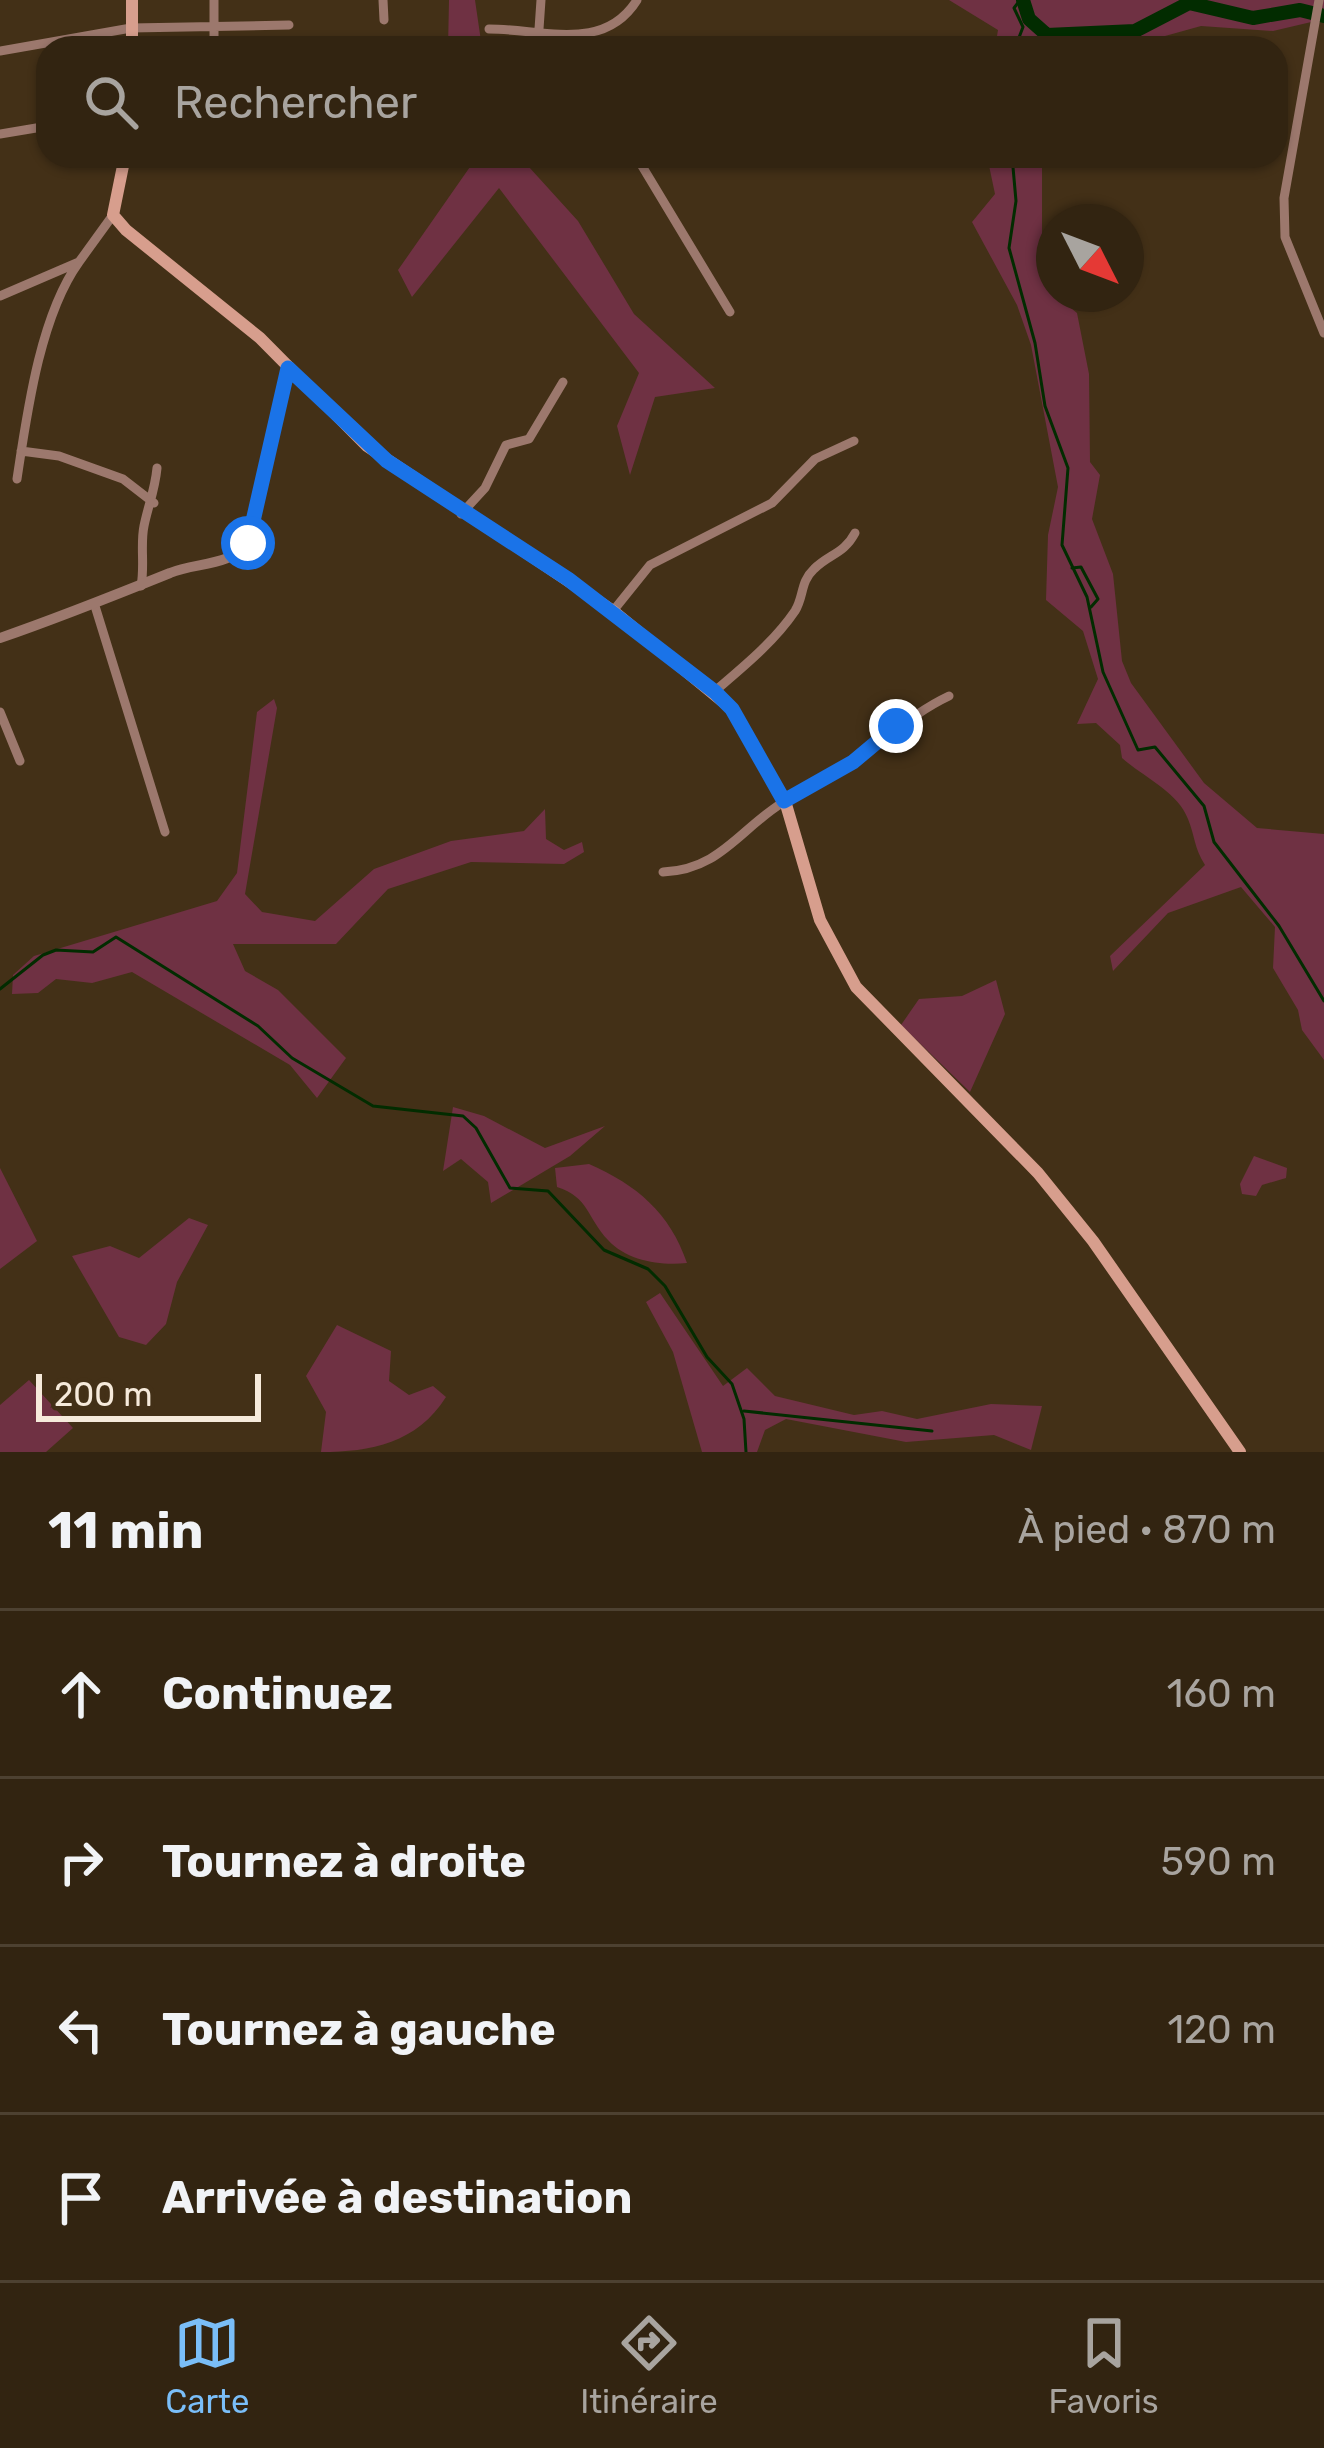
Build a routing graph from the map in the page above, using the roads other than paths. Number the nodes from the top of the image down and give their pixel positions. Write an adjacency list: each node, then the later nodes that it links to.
1 (133, 0): 10 (main road)
2 (214, 0): 9 (street)
3 (383, 0): 7 (street)
4 (541, 0): 12 (street)
5 (637, 0): 17 (street)
6 (1317, 10): 28 (street)
7 (383, 20)
8 (289, 25): 9 (street)
9 (214, 26): 10 (street); 15 (street)
10 (131, 28): 13 (street); 14 (main road)
11 (489, 29): 12 (street)
12 (539, 29): 16 (street)
13 (85, 36)
14 (131, 36)
15 (214, 36)
16 (566, 36)
17 (599, 36)
18 (36, 45): 19 (street)
19 (0, 51)
20 (36, 127): 21 (street)
21 (0, 131)
22 (122, 168): 24 (main road)
23 (643, 168): 27 (street)
24 (113, 215): 25 (street); 29 (main road)
25 (79, 262): 26 (street); 32 (street)
26 (0, 296)
27 (730, 313)
28 (1324, 333)
29 (288, 368): 36 (main road); 38 (street)
30 (563, 382): 36 (street)
31 (854, 441): 40 (street)
32 (22, 451): 34 (street); 35 (street)
33 (157, 468): 35 (street)
34 (17, 478)
35 (154, 503): 38 (street)
36 (461, 514): 40 (main road)
37 (855, 533): 42 (street)
38 (142, 586): 39 (street)
39 (94, 606): 41 (street); 47 (street)
40 (613, 611): 42 (main road)
41 (0, 638)
42 (715, 692): 46 (main road)
43 (949, 696): 46 (street)
44 (0, 712): 45 (street)
45 (20, 761)
46 (784, 801): 48 (street); 49 (main road)
47 (165, 832)
48 (663, 872)
49 (1240, 1452)

